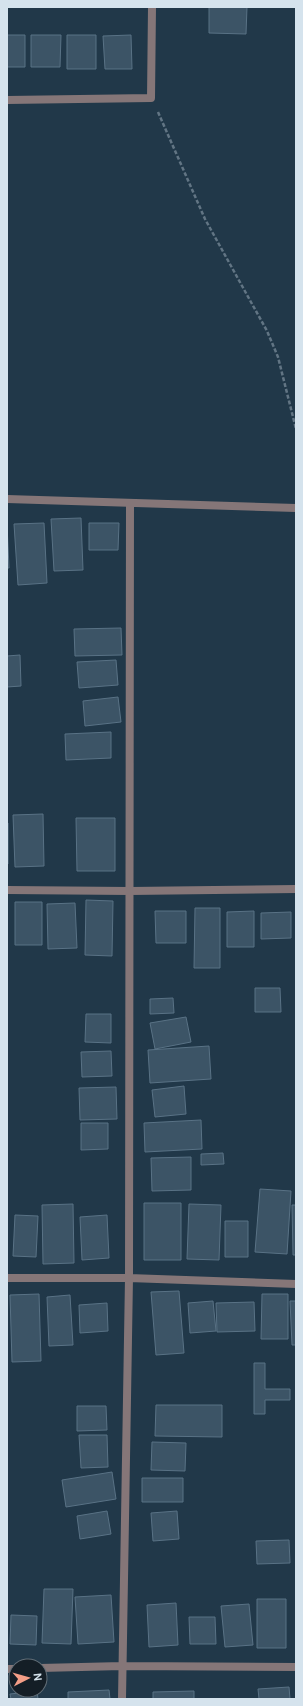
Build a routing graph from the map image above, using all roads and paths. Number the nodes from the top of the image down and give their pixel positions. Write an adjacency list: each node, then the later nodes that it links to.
1 (152, 7): 2 (street)
2 (151, 98): 3 (street); 4 (path)
3 (7, 100)
4 (296, 429)
5 (7, 499): 6 (street)
6 (130, 503): 7 (street); 10 (street)
7 (296, 508)
8 (7, 890): 10 (street)
9 (296, 890): 10 (street)
10 (130, 891): 12 (street)
11 (7, 1278): 12 (street)
12 (129, 1278): 13 (street); 14 (street)
13 (296, 1284)
14 (122, 1666): 15 (street); 16 (street); 17 (street)
15 (296, 1667)
16 (48, 1668)
17 (122, 1699)

